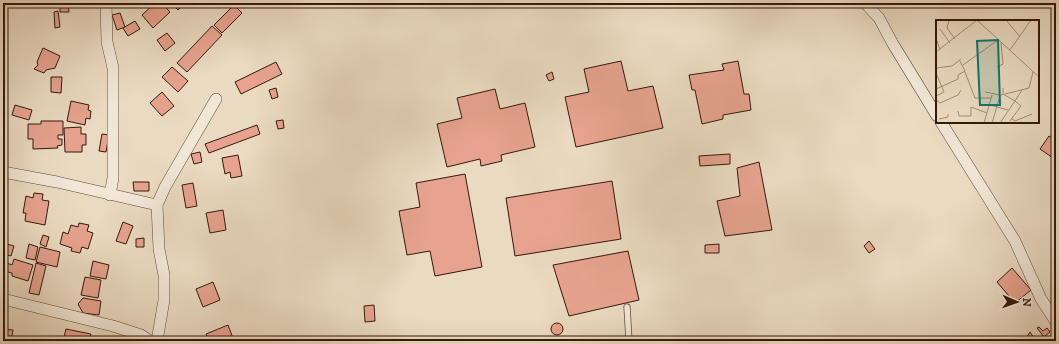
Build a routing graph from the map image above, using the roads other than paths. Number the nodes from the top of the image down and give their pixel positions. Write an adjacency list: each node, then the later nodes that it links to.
1 (106, 3): 7 (street)
2 (865, 3): 4 (street)
3 (216, 99): 8 (street)
4 (936, 114)
5 (942, 123): 11 (street)
6 (3, 172): 7 (street)
7 (110, 194): 8 (street)
8 (157, 205): 13 (street)
9 (3, 299): 12 (street)
10 (627, 307): 14 (lane)
11 (1056, 322)
12 (150, 341)
13 (157, 341)
14 (629, 341)

